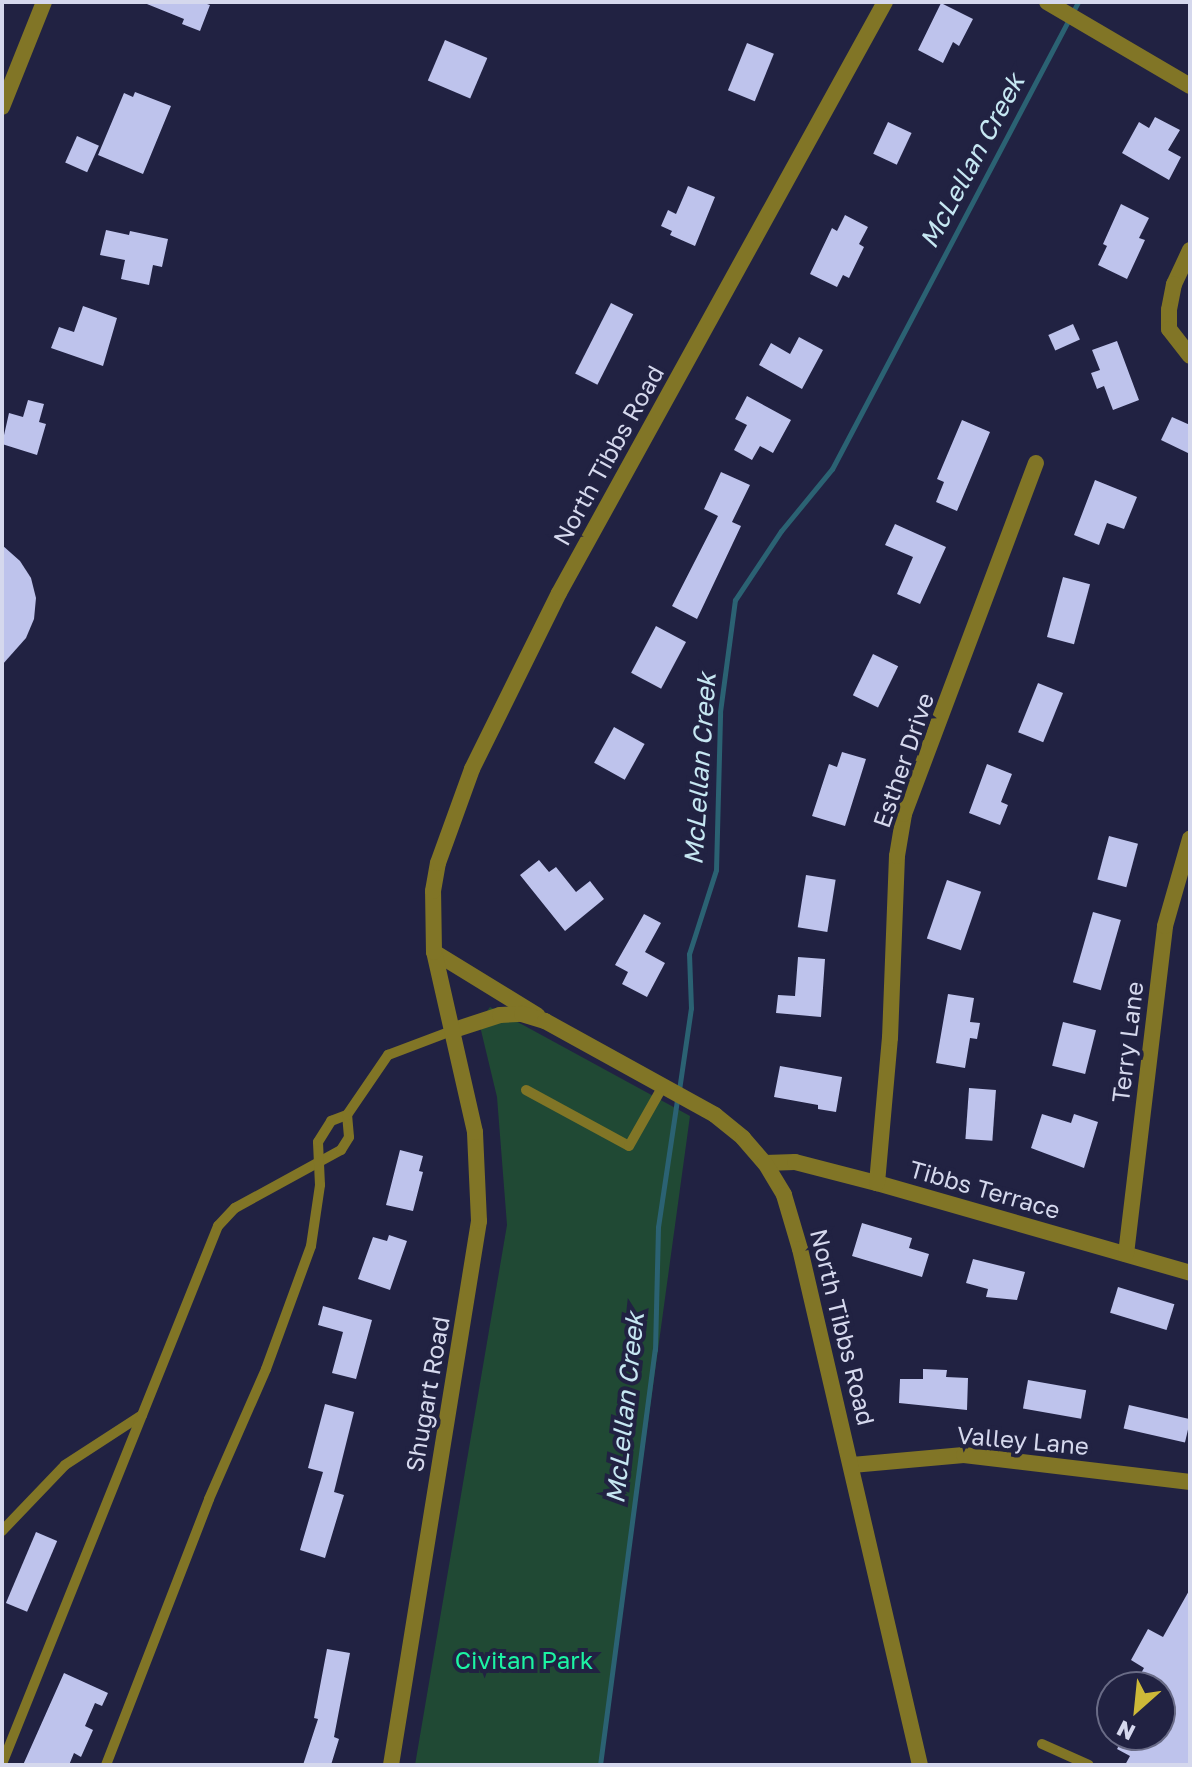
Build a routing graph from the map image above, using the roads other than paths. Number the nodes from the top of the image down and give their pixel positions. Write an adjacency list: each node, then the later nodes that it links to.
1 (44, 2): 5 (street)
2 (885, 2): 10 (street, North Tibbs Road)
3 (1047, 2): 4 (street)
4 (1190, 86)
5 (2, 107)
6 (1190, 250): 7 (street)
7 (1190, 356)
8 (1036, 463): 18 (street, Esther Drive)
9 (1190, 839): 19 (street, Terry Lane)
10 (434, 952): 11 (street, North Tibbs Road); 12 (street, North Tibbs Road)
11 (545, 1021): 12 (street, North Tibbs Road); 13 (street, North Tibbs Road)
12 (454, 1030): 15 (lane); 28 (street, Shugart Road)
13 (665, 1087): 14 (lane); 17 (street, North Tibbs Road)
14 (526, 1090)
15 (347, 1115): 16 (lane); 16 (lane)
16 (321, 1162): 21 (lane); 27 (lane)
17 (765, 1163): 18 (street, Tibbs Terrace); 22 (street, North Tibbs Road)
18 (877, 1183): 19 (street, Tibbs Terrace)
19 (1126, 1254): 20 (street, Tibbs Terrace)
20 (1190, 1273)
21 (143, 1414): 24 (lane); 26 (lane)
22 (852, 1465): 23 (street, Valley Lane); 29 (street, North Tibbs Road)
23 (1190, 1482)
24 (2, 1531)
25 (1042, 1744): 30 (lane)
26 (2, 1764)
27 (106, 1765)
28 (391, 1765)
29 (920, 1765)
30 (1089, 1765)

